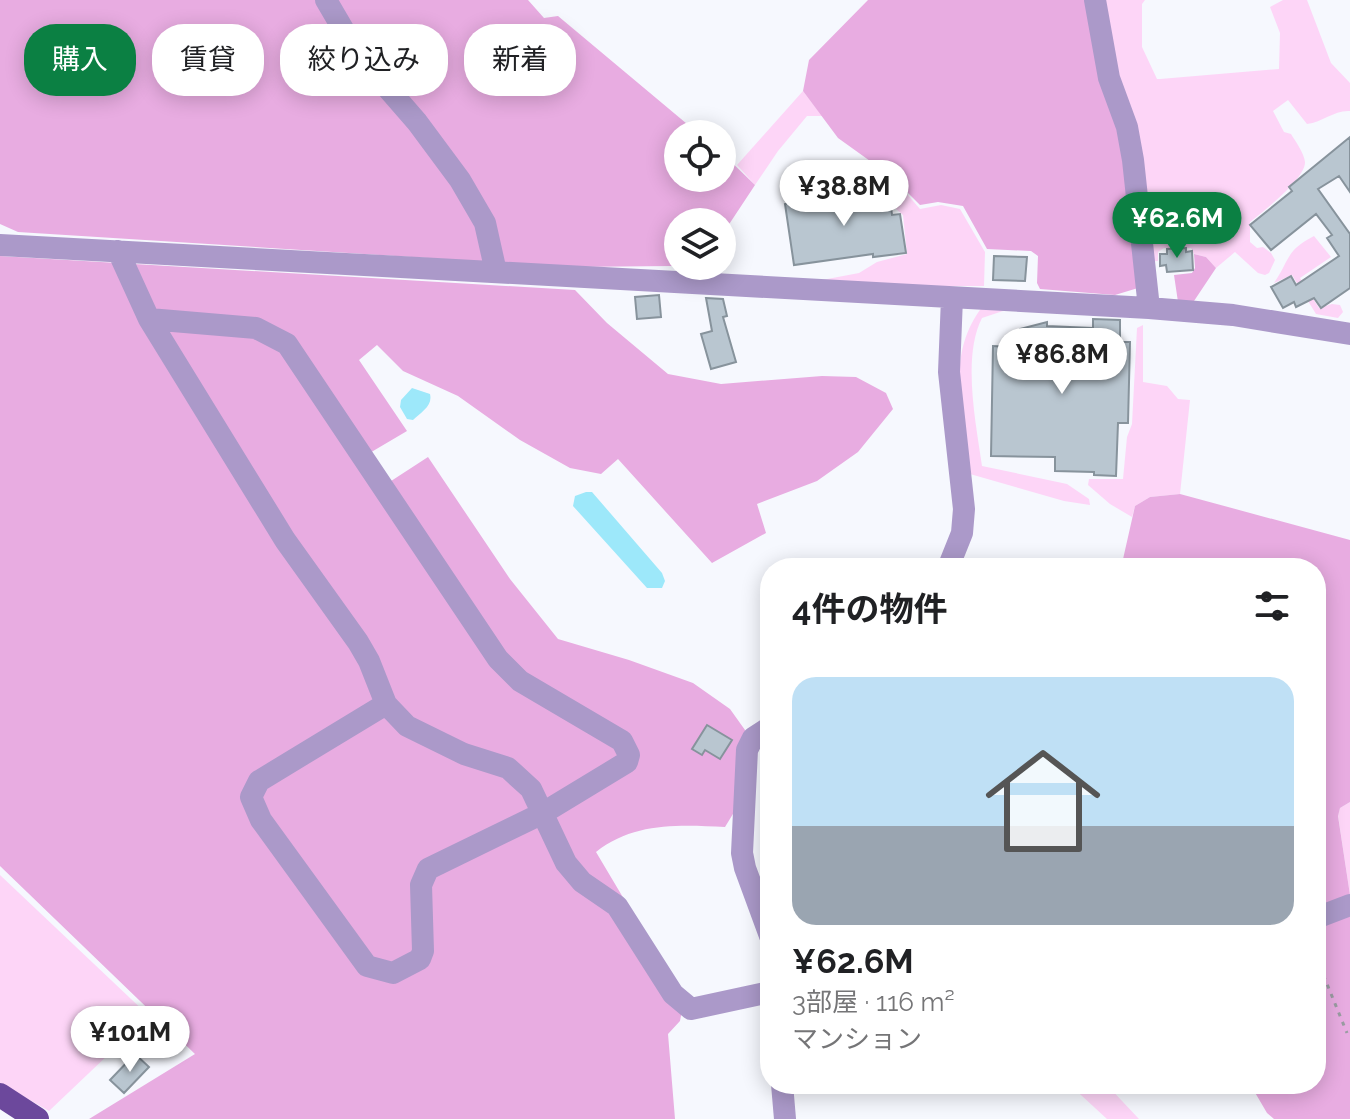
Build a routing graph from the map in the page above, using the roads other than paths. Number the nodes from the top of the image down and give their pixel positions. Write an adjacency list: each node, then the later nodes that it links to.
1 (326, 0): 5 (street)
2 (1095, 0): 7 (street)
3 (0, 245): 4 (street)
4 (118, 251): 5 (street); 8 (street)
5 (496, 272): 6 (street)
6 (952, 298): 7 (street); 10 (street)
7 (1149, 308): 9 (street)
8 (149, 319): 11 (street); 13 (street)
9 (1350, 334)
10 (952, 558)
11 (386, 704): 13 (street); 13 (street)
12 (760, 733): 15 (street)
13 (543, 813): 17 (street)
14 (1350, 905): 16 (street)
15 (760, 909)
16 (1326, 914)
17 (760, 994)
18 (783, 1094): 21 (street)
19 (0, 1095): 20 (main road)
20 (37, 1119)
21 (785, 1119)

